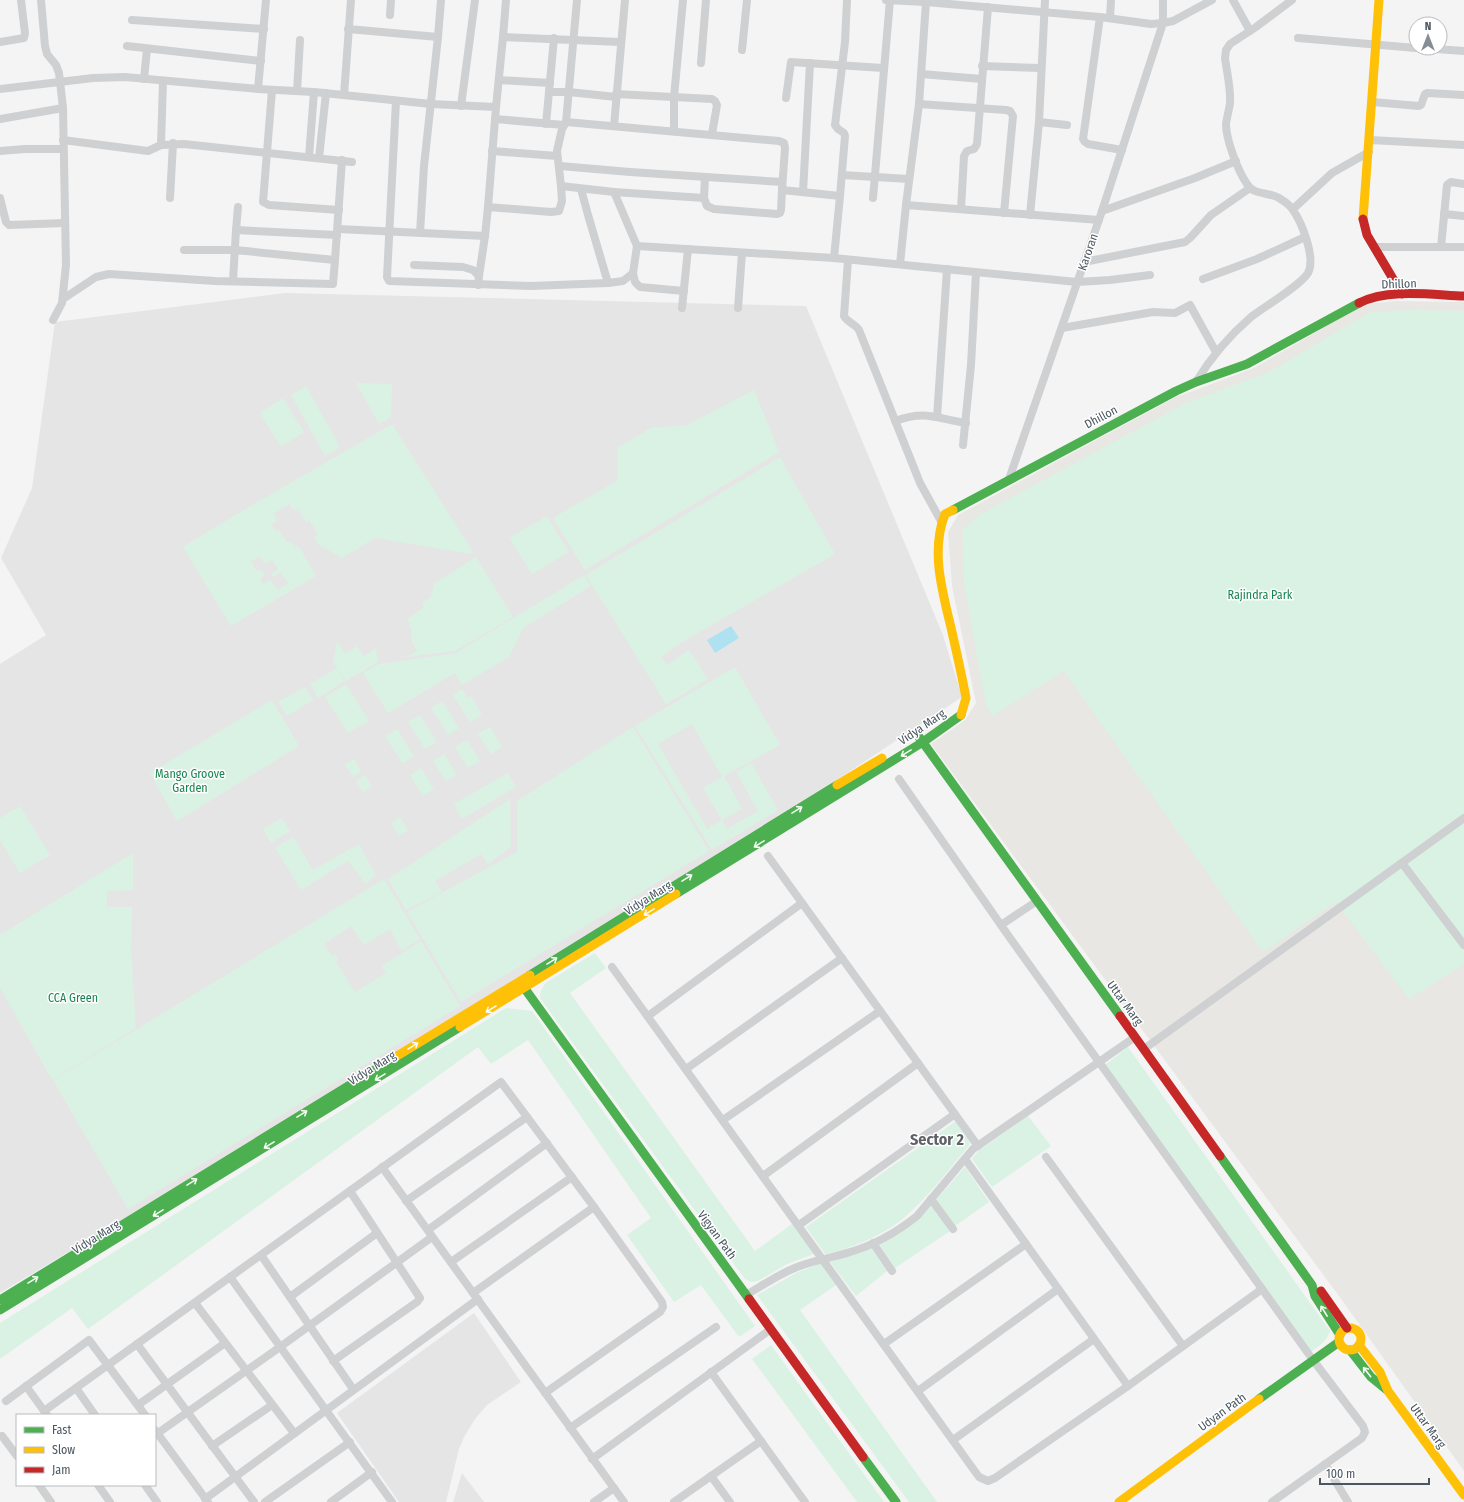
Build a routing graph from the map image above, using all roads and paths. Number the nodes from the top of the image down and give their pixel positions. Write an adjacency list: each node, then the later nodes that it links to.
1 (21, 0): 42 (street)
2 (41, 0): 62 (street)
3 (266, 0): 33 (street)
4 (351, 0): 34 (street)
5 (391, 0): 28 (street)
6 (441, 0): 36 (street)
7 (475, 0): 82 (street)
8 (506, 0): 37 (street)
9 (577, 0): 41 (street)
10 (625, 0): 43 (street)
11 (683, 0): 76 (street)
12 (706, 0): 52 (street)
13 (747, 0): 48 (street)
14 (847, 0): 54 (street)
15 (886, 0): 16 (street)
16 (890, 0): 24 (street); 56 (street)
17 (1045, 0): 27 (street)
18 (1111, 0): 30 (street)
19 (1163, 0): 32 (street, Karoran)
20 (1212, 0): 32 (street)
21 (1233, 0): 35 (street)
22 (1292, 0): 35 (street)
23 (1379, 0): 44 (main road)
24 (926, 2): 25 (street); 58 (street)
25 (943, 2): 26 (street)
26 (988, 7): 27 (street); 55 (street)
27 (1045, 13): 29 (street); 57 (street)
28 (390, 15)
29 (1100, 17): 30 (street); 100 (street)
30 (1110, 18): 32 (street)
31 (132, 20): 33 (street)
32 (1163, 23): 100 (street, Karoran)
33 (264, 29): 51 (street)
34 (348, 29): 36 (street); 73 (street)
35 (1250, 31): 110 (street)
36 (438, 37): 80 (street)
37 (503, 37): 38 (street); 61 (street)
38 (554, 38): 41 (street); 64 (street)
39 (1298, 38): 44 (street)
40 (300, 40): 68 (street)
41 (573, 40): 43 (street); 71 (street)
42 (0, 42)
43 (620, 42): 74 (street)
44 (1377, 45): 46 (street); 79 (main road)
45 (128, 46): 47 (street)
46 (1408, 47)
47 (147, 48): 51 (street); 59 (street)
48 (742, 50)
49 (1448, 50): 50 (street)
50 (1464, 51)
51 (261, 61): 66 (street)
52 (702, 63)
53 (810, 63): 54 (street); 77 (street); 122 (street)
54 (842, 65): 56 (street); 112 (street)
55 (982, 66): 57 (street); 60 (street)
56 (883, 68): 114 (street)
57 (1041, 68): 88 (street)
58 (921, 74): 60 (street); 81 (street)
59 (144, 79): 62 (street); 63 (street)
60 (982, 79): 85 (street)
61 (499, 80): 64 (street); 83 (street)
62 (61, 81): 65 (street); 84 (street)
63 (163, 81): 66 (street); 98 (street)
64 (550, 83): 70 (street)
65 (0, 89)
66 (258, 89): 67 (street)
67 (272, 90): 68 (street); 104 (street)
68 (297, 91): 69 (street)
69 (314, 92): 72 (street); 106 (street)
70 (549, 92): 71 (street); 89 (street)
71 (569, 92): 74 (street); 90 (street)
72 (326, 93): 73 (street); 107 (street)
73 (344, 95): 78 (street)
74 (616, 95): 76 (street); 91 (street)
75 (1464, 95): 79 (street)
76 (674, 97): 93 (street); 94 (street)
77 (786, 98)
78 (396, 101): 80 (street); 142 (street)
79 (1372, 102): 95 (main road)
80 (431, 104): 82 (street); 144 (street)
81 (919, 104): 85 (street); 115 (street)
82 (462, 106): 83 (street)
83 (496, 107): 87 (street)
84 (63, 108): 86 (street); 97 (street)
85 (980, 109): 131 (street); 135 (street)
86 (0, 119)
87 (495, 119): 89 (street); 102 (street)
88 (1039, 122): 92 (street); 137 (street)
89 (546, 124): 90 (street)
90 (565, 124): 91 (street); 105 (street)
91 (614, 126): 93 (street)
92 (1067, 126)
93 (674, 131): 94 (street)
94 (712, 134): 118 (street)
95 (1370, 140): 99 (street); 103 (main road)
96 (173, 143): 98 (street); 104 (street); 125 (street)
97 (63, 144): 98 (street); 101 (street); 140 (street)
98 (161, 145)
99 (1464, 145)
100 (1122, 150): 134 (street, Karoran)
101 (0, 151)
102 (492, 151): 105 (street); 129 (street)
103 (1369, 152): 132 (street); 148 (main road)
104 (267, 153): 106 (street); 133 (street)
105 (557, 156): 111 (street)
106 (309, 157): 107 (street)
107 (320, 158): 108 (street)
108 (342, 160): 109 (street); 133 (street)
109 (352, 162)
110 (1236, 162): 119 (street); 134 (street)
111 (560, 166): 113 (street); 117 (street)
112 (842, 175): 114 (street); 123 (street)
113 (706, 177): 118 (street); 126 (street)
114 (875, 178): 115 (street); 127 (street)
115 (909, 179): 128 (street)
116 (1464, 184): 136 (street)
117 (562, 186): 120 (street); 129 (street)
118 (782, 186): 122 (street); 126 (street)
119 (1250, 188): 132 (street); 158 (street)
120 (581, 189): 121 (street); 169 (street)
121 (614, 192): 126 (street); 147 (street)
122 (803, 192): 123 (street)
123 (840, 196): 155 (street)
124 (0, 198): 140 (street)
125 (170, 198)
126 (704, 198)
127 (873, 198)
128 (906, 205): 131 (street); 159 (street)
129 (488, 206): 145 (street)
130 (238, 207): 141 (street)
131 (961, 209): 135 (street)
132 (1293, 209): 146 (street)
133 (339, 210): 143 (street)
134 (1102, 211): 139 (street, Karoran)
135 (1004, 213): 137 (street)
136 (1444, 214): 138 (street); 149 (street)
137 (1030, 215): 139 (street)
138 (1464, 216)
139 (1099, 220): 158 (street, Karoran)
140 (65, 222): 174 (street)
141 (236, 230): 143 (street); 153 (street)
142 (391, 231): 143 (street); 144 (street); 170 (street)
143 (338, 232): 156 (street)
144 (420, 233): 145 (street)
145 (485, 236): 165 (street)
146 (1305, 237): 166 (street); 179 (street)
147 (637, 246): 151 (street); 162 (street)
148 (1374, 247): 149 (street); 172 (main road)
149 (1442, 247): 150 (street)
150 (1464, 247)
151 (688, 249): 154 (street); 171 (street)
152 (184, 250): 153 (street)
153 (235, 250): 156 (street); 167 (street)
154 (742, 253): 155 (street); 176 (street)
155 (834, 258): 157 (street)
156 (336, 260): 167 (street)
157 (848, 260): 159 (street); 182 (street)
158 (1084, 262): 168 (street, Karoran)
159 (900, 264): 161 (street)
160 (414, 265): 165 (street)
161 (947, 269): 163 (street); 181 (street)
162 (632, 273): 169 (street); 171 (street)
163 (976, 273): 168 (street); 183 (street)
164 (1150, 275): 168 (street)
165 (479, 276): 170 (street)
166 (1203, 279)
167 (233, 281): 174 (street)
168 (1077, 282): 178 (street, Karoran)
169 (608, 284): 170 (street)
170 (478, 285)
171 (684, 290): 175 (street)
172 (1402, 294): 173 (main road, Dhillon); 180 (main road, Dhillon)
173 (1464, 296)
174 (63, 299): 177 (street)
175 (682, 308)
176 (738, 308)
177 (53, 320)
178 (1062, 328): 179 (street); 185 (street, Karoran)
179 (1216, 352): 180 (street)
180 (1196, 382): 185 (main road, Dhillon)
181 (937, 417): 182 (street); 183 (street)
182 (895, 421): 186 (street)
183 (966, 423): 184 (street)
184 (963, 445)
185 (1009, 479): 186 (main road, Dhillon)
186 (941, 522): 187 (main road, Vidya Marg)
187 (921, 739): 192 (main road, Uttar Marg); 198 (main road, Vidya Marg)
188 (899, 779): 194 (street)
189 (1464, 818): 191 (street)
190 (768, 856): 193 (street)
191 (1402, 863): 195 (street); 202 (street)
192 (1037, 901): 194 (street); 201 (main road, Uttar Marg)
193 (802, 903): 196 (street); 200 (street)
194 (1001, 925): 203 (street)
195 (1464, 945)
196 (842, 958): 199 (street); 205 (street)
197 (612, 966): 200 (street)
198 (521, 985): 235 (main road, Vigyan Path); 238 (main road, Vidya Marg, one-way to 198); 240 (main road, Vidya Marg, one-way to 240)
199 (880, 1010): 204 (street); 208 (street)
200 (648, 1016): 205 (street)
201 (1135, 1037): 202 (main road, Uttar Marg); 203 (street)
202 (1144, 1049): 232 (main road, Uttar Marg)
203 (1099, 1062): 210 (street); 234 (street)
204 (918, 1063): 206 (street); 215 (street)
205 (686, 1069): 208 (street)
206 (955, 1114): 210 (street); 220 (street)
207 (527, 1117): 209 (street); 213 (street); 218 (street)
208 (723, 1120): 215 (street)
209 (547, 1143): 214 (street); 223 (street)
210 (978, 1146): 212 (street)
211 (1046, 1156): 251 (street)
212 (965, 1159): 217 (street); 225 (street)
213 (382, 1167): 216 (street); 218 (street)
214 (572, 1176): 219 (street); 228 (street)
215 (763, 1176): 220 (street)
216 (350, 1191): 222 (street); 226 (street)
217 (932, 1199): 221 (street); 224 (street)
218 (406, 1201): 223 (street)
219 (594, 1207): 236 (street); 265 (street)
220 (799, 1225): 227 (street)
221 (952, 1230)
222 (376, 1233): 229 (street); 237 (street)
223 (430, 1234): 228 (street); 229 (street)
224 (873, 1243): 227 (street); 230 (street)
225 (1026, 1244): 233 (street); 248 (street)
226 (261, 1254): 231 (street); 237 (street)
227 (823, 1259): 235 (street); 248 (street)
228 (451, 1262): 236 (street)
229 (396, 1263): 241 (street); 253 (street)
230 (892, 1271)
231 (230, 1277): 239 (street); 252 (street)
232 (1312, 1285): 243 (main road, Uttar Marg); 249 (main road, Uttar Marg, one-way to 232)
233 (1058, 1289): 245 (street); 263 (street)
234 (1262, 1289): 251 (street); 254 (street)
235 (746, 1295): 244 (main road, Vigyan Path)
236 (475, 1296): 262 (street); 265 (street)
237 (290, 1297): 241 (street)
238 (0, 1300)
239 (195, 1303): 246 (street); 247 (street)
240 (0, 1310)
241 (309, 1326): 252 (street); 253 (street)
242 (716, 1326): 274 (street)
243 (1347, 1328): 249 (main road); 250 (main road, Uttar Marg)
244 (771, 1329): 257 (street); 306 (main road, Vigyan Path)
245 (1094, 1339): 260 (street); 278 (street)
246 (225, 1343): 256 (street); 258 (street)
247 (137, 1344): 255 (street); 258 (street)
248 (884, 1344): 263 (street)
249 (1343, 1344): 250 (main road); 254 (main road, Udyan Path); 264 (main road, Uttar Marg, one-way to 249)
250 (1359, 1345): 264 (main road, Uttar Marg)
251 (1183, 1346): 260 (street)
252 (280, 1347): 256 (street); 269 (street)
253 (333, 1361): 262 (street)
254 (1315, 1362): 284 (street); 307 (main road, Udyan Path); 308 (main road, Udyan Path)
255 (108, 1365): 259 (street); 261 (street); 267 (street)
256 (246, 1371): 268 (street); 270 (street)
257 (711, 1372): 279 (street); 283 (street)
258 (166, 1384): 267 (street); 270 (street)
259 (26, 1386): 266 (street); 271 (street)
260 (1128, 1386): 278 (street)
261 (76, 1388): 271 (street); 272 (street)
262 (353, 1389): 269 (street)
263 (918, 1391): 278 (street)
264 (1388, 1391): 292 (main road, Uttar Marg)
265 (545, 1393): 274 (street)
266 (6, 1401)
267 (138, 1405): 273 (street)
268 (272, 1405): 276 (street); 281 (street)
269 (326, 1409): 276 (street); 280 (street)
270 (187, 1412): 275 (street); 281 (street)
271 (46, 1413)
272 (94, 1414)
273 (144, 1414)
274 (570, 1428): 283 (street)
275 (156, 1431): 293 (street)
276 (294, 1433): 286 (street)
277 (2, 1436): 282 (street)
278 (953, 1440)
279 (761, 1441): 287 (street); 305 (street)
280 (350, 1442): 285 (street); 299 (street)
281 (212, 1446): 286 (street)
282 (16, 1455)
283 (592, 1459): 291 (street)
284 (1325, 1464): 309 (street); 310 (street)
285 (372, 1472): 294 (street); 300 (street)
286 (236, 1476): 293 (street); 298 (street)
287 (711, 1476): 303 (street); 304 (street)
288 (39, 1486): 295 (street)
289 (99, 1486): 296 (street)
290 (146, 1486): 297 (street)
291 (614, 1488): 301 (street); 302 (street)
292 (1464, 1495)
293 (206, 1500)
294 (336, 1500)
295 (51, 1502)
296 (110, 1502)
297 (158, 1502)
298 (254, 1502)
299 (265, 1502)
300 (392, 1502)
301 (594, 1502)
302 (624, 1502)
303 (674, 1502)
304 (730, 1502)
305 (805, 1502)
306 (896, 1502)
307 (1119, 1502)
308 (1130, 1502)
309 (1272, 1502)
310 (1348, 1502)

